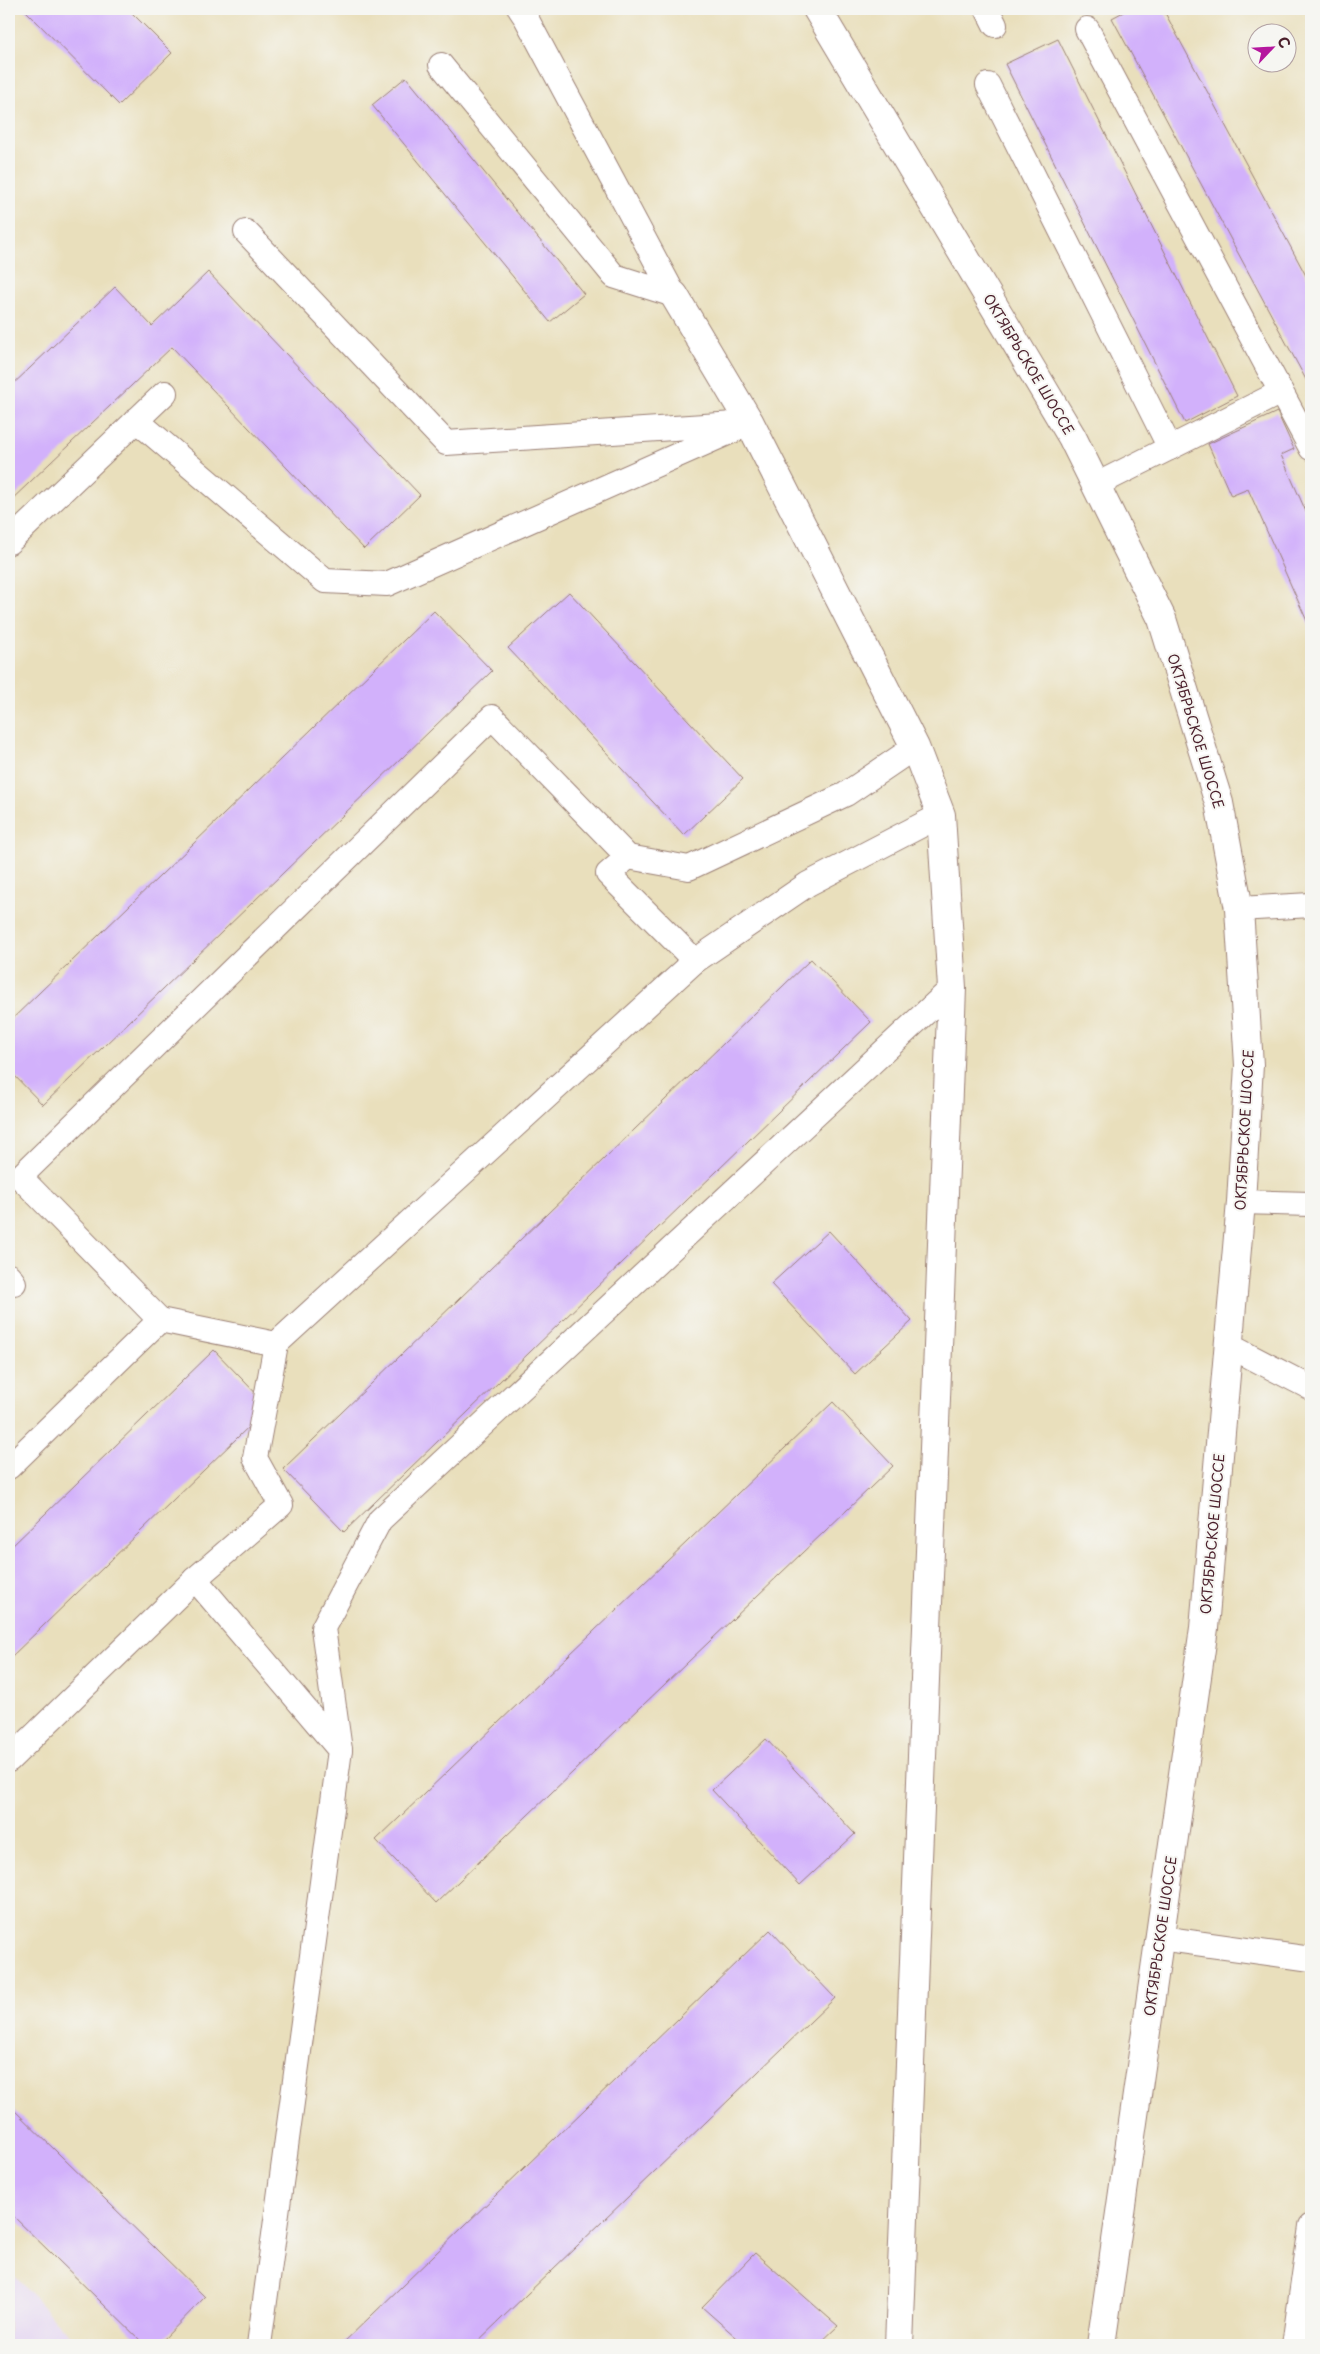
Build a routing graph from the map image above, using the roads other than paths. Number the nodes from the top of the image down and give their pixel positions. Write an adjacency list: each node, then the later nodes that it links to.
1 (520, 9): 7 (lane)
2 (817, 9): 14 (main road, ОКТЯБРЬСКОЕ ШОССЕ)
3 (1087, 29): 8 (lane)
4 (441, 65): 7 (lane)
5 (988, 85): 12 (lane)
6 (246, 232): 11 (lane)
7 (674, 295): 11 (main road)
8 (1282, 392): 12 (lane); 13 (lane)
9 (165, 393): 10 (lane)
10 (136, 420): 11 (lane); 15 (lane)
11 (750, 423): 16 (main road)
12 (1170, 448): 14 (lane)
13 (1311, 448)
14 (1096, 485): 20 (main road, ОКТЯБРЬСКОЕ ШОССЕ)
15 (9, 542)
16 (915, 747): 17 (main road); 18 (lane)
17 (941, 815): 21 (lane); 22 (main road)
18 (628, 857): 21 (lane); 25 (lane)
19 (1311, 905): 20 (lane)
20 (1239, 909): 23 (main road, ОКТЯБРЬСКОЕ ШОССЕ)
21 (695, 960): 26 (lane)
22 (952, 988): 31 (lane); 37 (main road)
23 (1241, 1202): 24 (lane); 27 (main road, ОКТЯБРЬСКОЕ ШОССЕ)
24 (1311, 1204)
25 (160, 1320): 26 (lane); 29 (lane)
26 (276, 1344): 30 (lane)
27 (1228, 1345): 28 (lane); 33 (main road, ОКТЯБРЬСКОЕ ШОССЕ)
28 (1311, 1388)
29 (9, 1467)
30 (195, 1579): 31 (lane); 32 (lane)
31 (340, 1750): 36 (lane)
32 (9, 1760)
33 (1160, 1938): 34 (lane); 38 (main road, ОКТЯБРЬСКОЕ ШОССЕ)
34 (1311, 1959)
35 (1311, 2226): 39 (lane)
36 (259, 2345)
37 (900, 2345)
38 (1102, 2345)
39 (1294, 2345)

